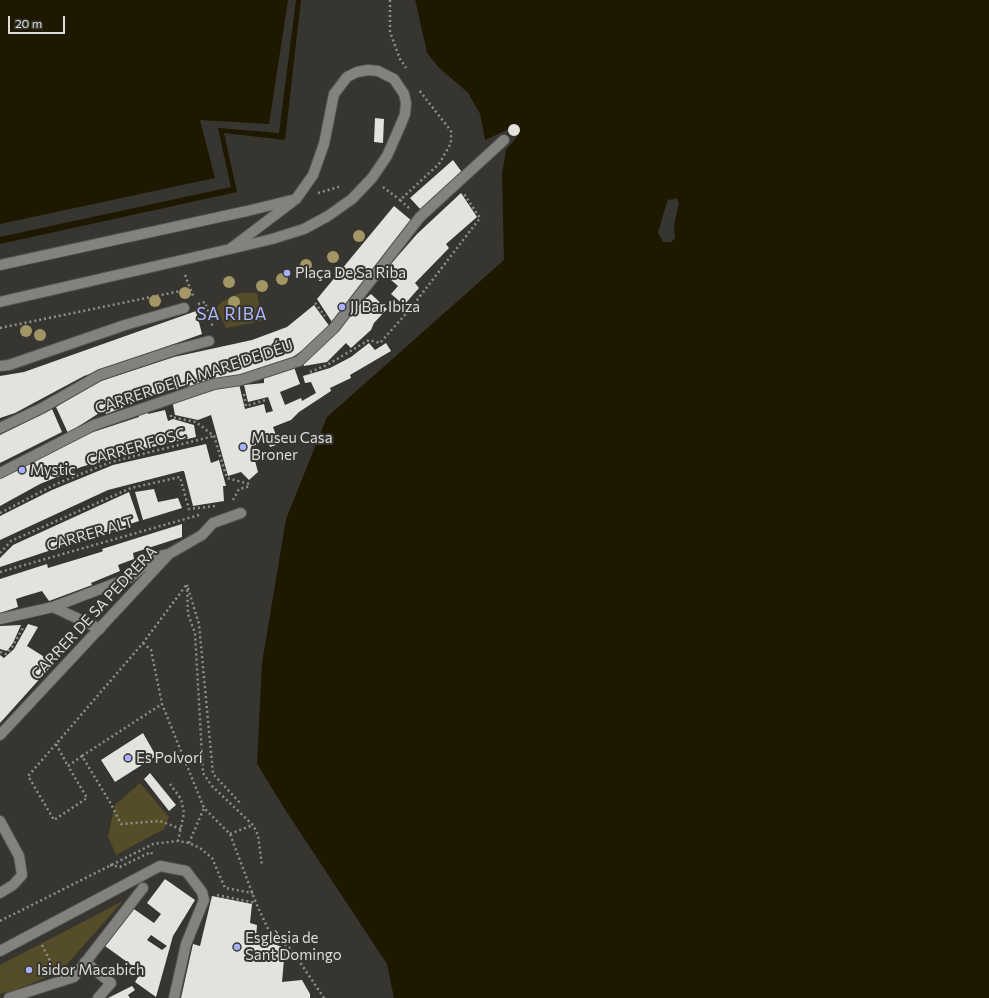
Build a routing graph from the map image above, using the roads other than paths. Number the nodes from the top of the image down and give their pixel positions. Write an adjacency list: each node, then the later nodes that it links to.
1 (504, 140): 10 (street, CARRER DE LA MARE DE DÉU)
2 (296, 199): 3 (street); 3 (street); 4 (street)
3 (230, 248): 5 (street)
4 (0, 265)
5 (0, 302)
6 (184, 308): 8 (street)
7 (209, 341): 9 (street)
8 (0, 366)
9 (0, 428)
10 (0, 473)
11 (241, 513): 12 (street, CARRER DE SA PEDRERA)
12 (169, 554): 13 (street); 15 (street, CARRER DE SA PEDRERA)
13 (53, 607): 14 (street); 15 (street)
14 (0, 619)
15 (100, 629): 16 (street, CARRER DE SA PEDRERA)
16 (0, 735)
17 (0, 822): 19 (street)
18 (143, 888): 21 (street)
19 (0, 894)
20 (0, 951): 24 (street)
21 (85, 962): 22 (street); 23 (street)
22 (9, 998)
23 (98, 998)
24 (174, 998)

